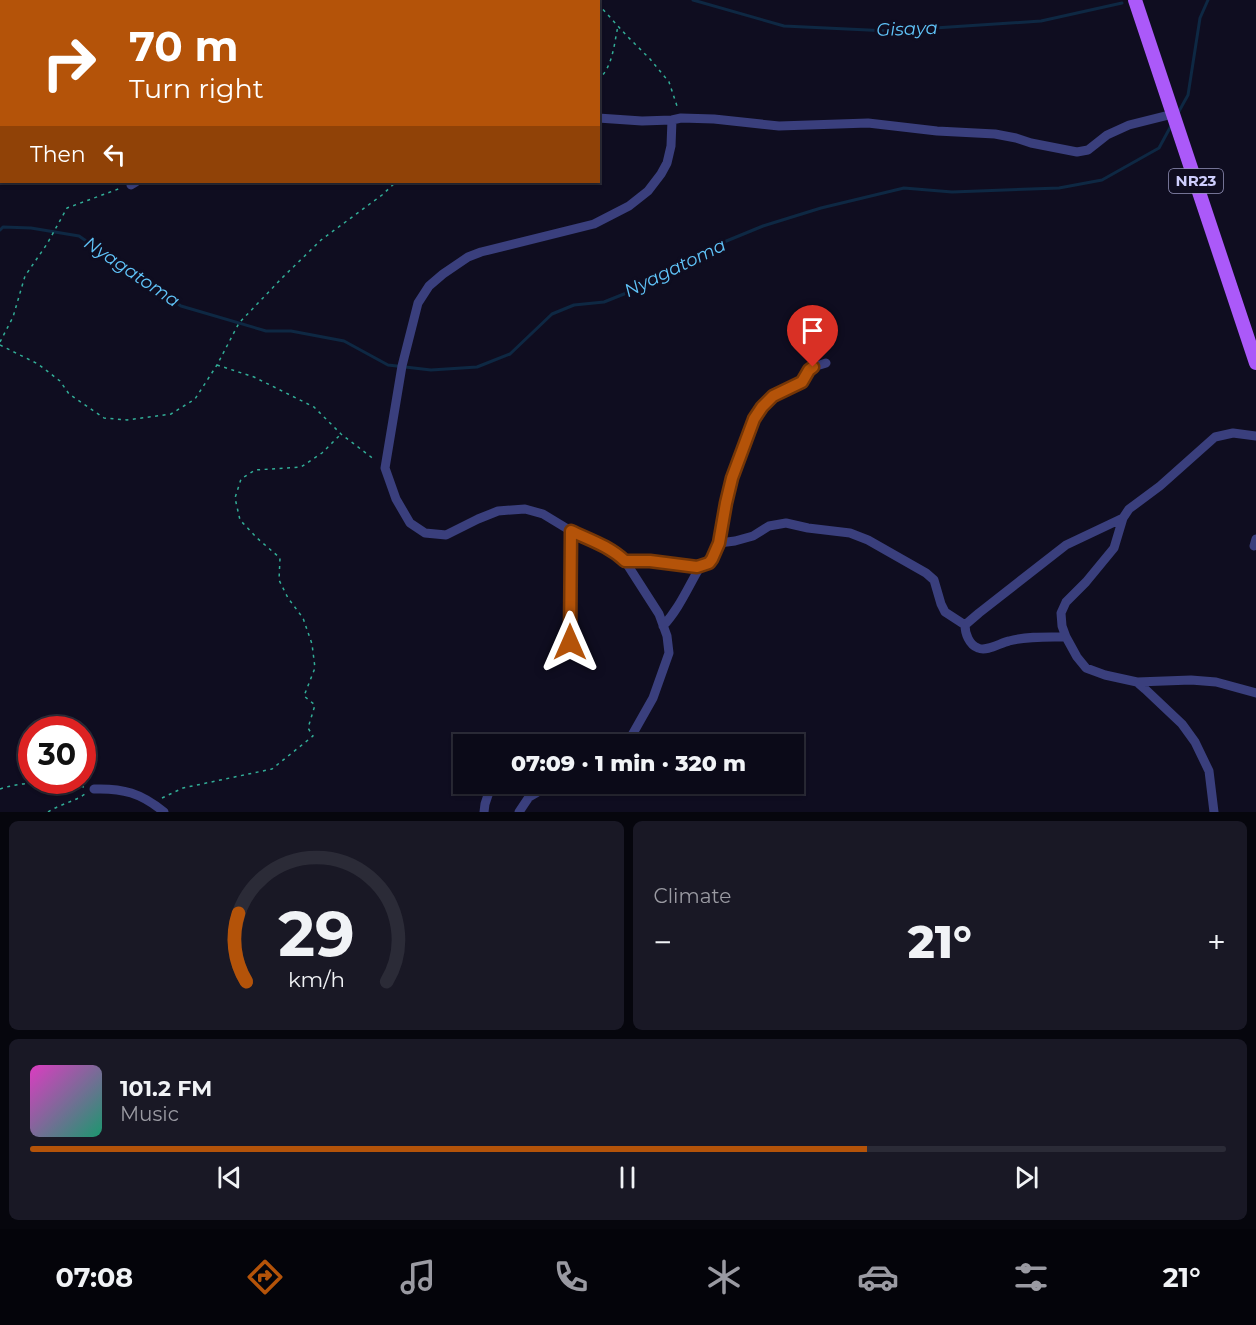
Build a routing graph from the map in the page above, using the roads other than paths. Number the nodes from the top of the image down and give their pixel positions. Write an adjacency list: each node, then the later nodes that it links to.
1 (1135, 0): 2 (main road, NR23)
2 (1173, 114): 4 (street); 6 (main road, NR23)
3 (600, 118): 4 (street)
4 (676, 119): 9 (street)
5 (826, 363): 10 (street)
6 (1256, 363)
7 (1256, 436): 8 (street)
8 (1123, 518): 13 (street); 15 (street)
9 (571, 531): 11 (street); 16 (street)
10 (719, 543): 12 (street); 13 (street)
11 (625, 561): 12 (street); 14 (street)
12 (700, 567): 14 (street)
13 (965, 625): 15 (street)
14 (663, 626): 19 (street)
15 (1066, 637): 17 (street)
16 (570, 642)
17 (1137, 682): 18 (street); 26 (street)
18 (1256, 693)
19 (633, 734)
20 (96, 789): 23 (street)
21 (488, 794): 24 (street)
22 (534, 794): 25 (street)
23 (164, 812)
24 (484, 812)
25 (519, 812)
26 (1214, 812)

